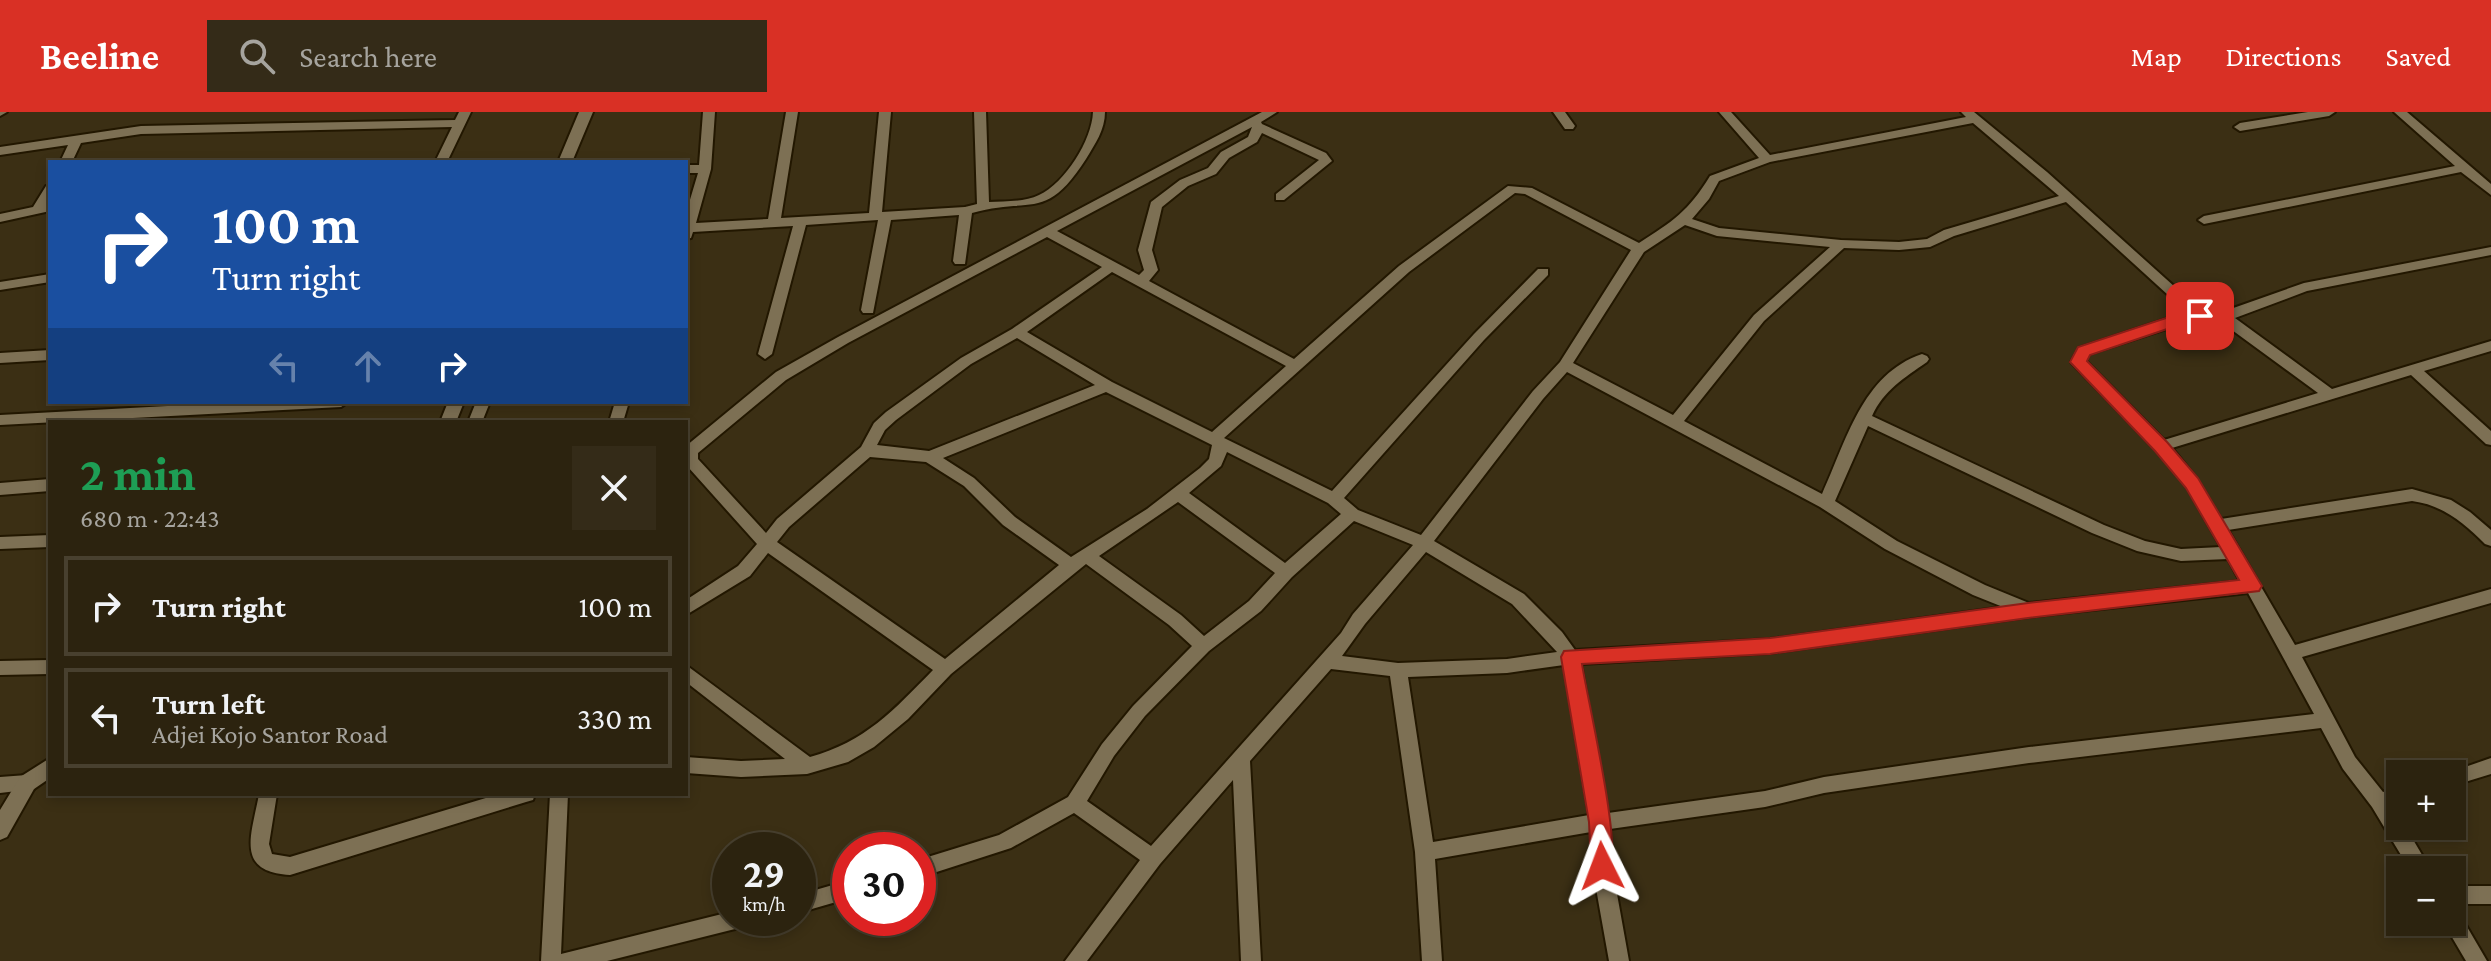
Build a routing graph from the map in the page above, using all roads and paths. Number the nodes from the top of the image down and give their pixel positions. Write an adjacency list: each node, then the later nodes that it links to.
1 (586, 112): 22 (street)
2 (709, 112): 25 (street)
3 (792, 112): 37 (street)
4 (885, 112): 32 (street)
5 (980, 112): 29 (street)
6 (1099, 112): 29 (street)
7 (1271, 112): 14 (street)
8 (1559, 112): 15 (street)
9 (1725, 112): 19 (street)
10 (2329, 112): 16 (street)
11 (2400, 112): 23 (street)
12 (1971, 116): 19 (street); 28 (street)
13 (462, 118): 17 (street); 21 (street)
14 (1255, 124): 27 (street); 40 (street); 48 (street)
15 (1569, 126)
16 (2240, 127)
17 (76, 140): 18 (street); 20 (street)
18 (0, 151)
19 (1767, 159): 34 (street)
20 (67, 160)
21 (442, 160)
22 (566, 160)
23 (2462, 168): 26 (street); 35 (street)
24 (688, 169): 25 (street)
25 (705, 169): 38 (street)
26 (2491, 191)
27 (1280, 197)
28 (2067, 197): 41 (street); 51 (street)
29 (983, 206): 31 (street)
30 (44, 208): 33 (street)
31 (966, 211): 32 (street); 44 (street)
32 (880, 215): 36 (street); 50 (street)
33 (0, 218)
34 (1684, 220): 41 (street); 42 (street)
35 (2204, 220)
36 (801, 221): 37 (street); 55 (street)
37 (774, 223): 39 (street)
38 (688, 228)
39 (688, 231)
40 (1046, 231): 45 (street); 73 (street)
41 (1841, 244): 68 (street)
42 (1639, 249): 59 (street); 60 (street)
43 (2491, 251): 52 (street)
44 (960, 261)
45 (1113, 265): 48 (street); 53 (street)
46 (1543, 272): 79 (street)
47 (48, 278): 49 (street)
48 (1142, 281): 59 (street)
49 (0, 286)
50 (868, 310)
51 (2200, 316): 52 (street); 71 (street)
52 (2224, 317): 63 (street)
53 (1017, 332): 62 (street); 72 (street)
54 (2491, 346): 61 (street)
55 (765, 354)
56 (48, 355): 57 (street)
57 (0, 358)
58 (1922, 359): 66 (street)
59 (1295, 365): 70 (street)
60 (1565, 365): 68 (street); 87 (street)
61 (2413, 369): 63 (street); 69 (street)
62 (1107, 386): 70 (street); 74 (street)
63 (2330, 395): 71 (street)
64 (309, 404): 65 (street)
65 (183, 412): 67 (street)
66 (1863, 418): 80 (street); 88 (street)
67 (0, 420)
68 (1674, 424): 80 (street)
69 (2491, 440)
70 (1216, 441): 78 (street); 79 (street)
71 (2161, 446): 82 (street)
72 (867, 451): 74 (street); 85 (street)
73 (688, 455)
74 (930, 457): 89 (street)
75 (688, 458): 85 (street)
76 (48, 485): 77 (street)
77 (0, 489)
78 (1179, 494): 89 (street); 90 (street)
79 (1334, 499): 81 (street)
80 (1826, 503): 94 (street)
81 (1352, 514): 87 (street); 90 (street)
82 (2216, 526): 83 (street); 88 (street)
83 (2491, 540)
84 (48, 541): 86 (street)
85 (765, 542): 93 (street); 101 (street)
86 (0, 543)
87 (1424, 543): 97 (street); 98 (street)
88 (2233, 553): 91 (street)
89 (1079, 560): 95 (street); 101 (street)
90 (1286, 572): 95 (street)
91 (2252, 586): 94 (street); 96 (street)
92 (2491, 596): 96 (street)
93 (688, 607)
94 (2028, 610): 97 (street)
95 (1203, 646): 118 (street)
96 (2291, 653): 104 (street)
97 (1571, 657): 102 (street); 119 (street)
98 (1327, 661): 102 (street); 105 (street)
99 (48, 667): 100 (street)
100 (0, 668)
101 (945, 669): 107 (street)
102 (1398, 670): 121 (street)
103 (688, 674): 107 (street)
104 (2324, 720): 117 (street); 119 (street)
105 (1241, 757): 123 (street); 132 (street)
106 (688, 765): 107 (street)
107 (807, 766)
108 (2491, 766): 110 (street)
109 (48, 768): 111 (street)
110 (2466, 774)
111 (27, 783): 112 (street); 120 (street)
112 (0, 785)
113 (268, 796): 114 (street)
114 (519, 796)
115 (559, 796): 129 (street)
116 (2386, 799): 117 (street)
117 (2379, 801): 122 (street)
118 (1075, 803): 123 (street); 124 (street)
119 (1600, 822): 121 (street); 134 (street)
120 (0, 830)
121 (1425, 852): 133 (street)
122 (2412, 856)
123 (1153, 858): 131 (street)
124 (936, 863)
125 (2466, 895): 126 (street)
126 (2491, 895)
127 (712, 926): 130 (street)
128 (2462, 936): 135 (street)
129 (551, 961)
130 (568, 961)
131 (1075, 961)
132 (1251, 961)
133 (1432, 961)
134 (1619, 961)
135 (2477, 961)

